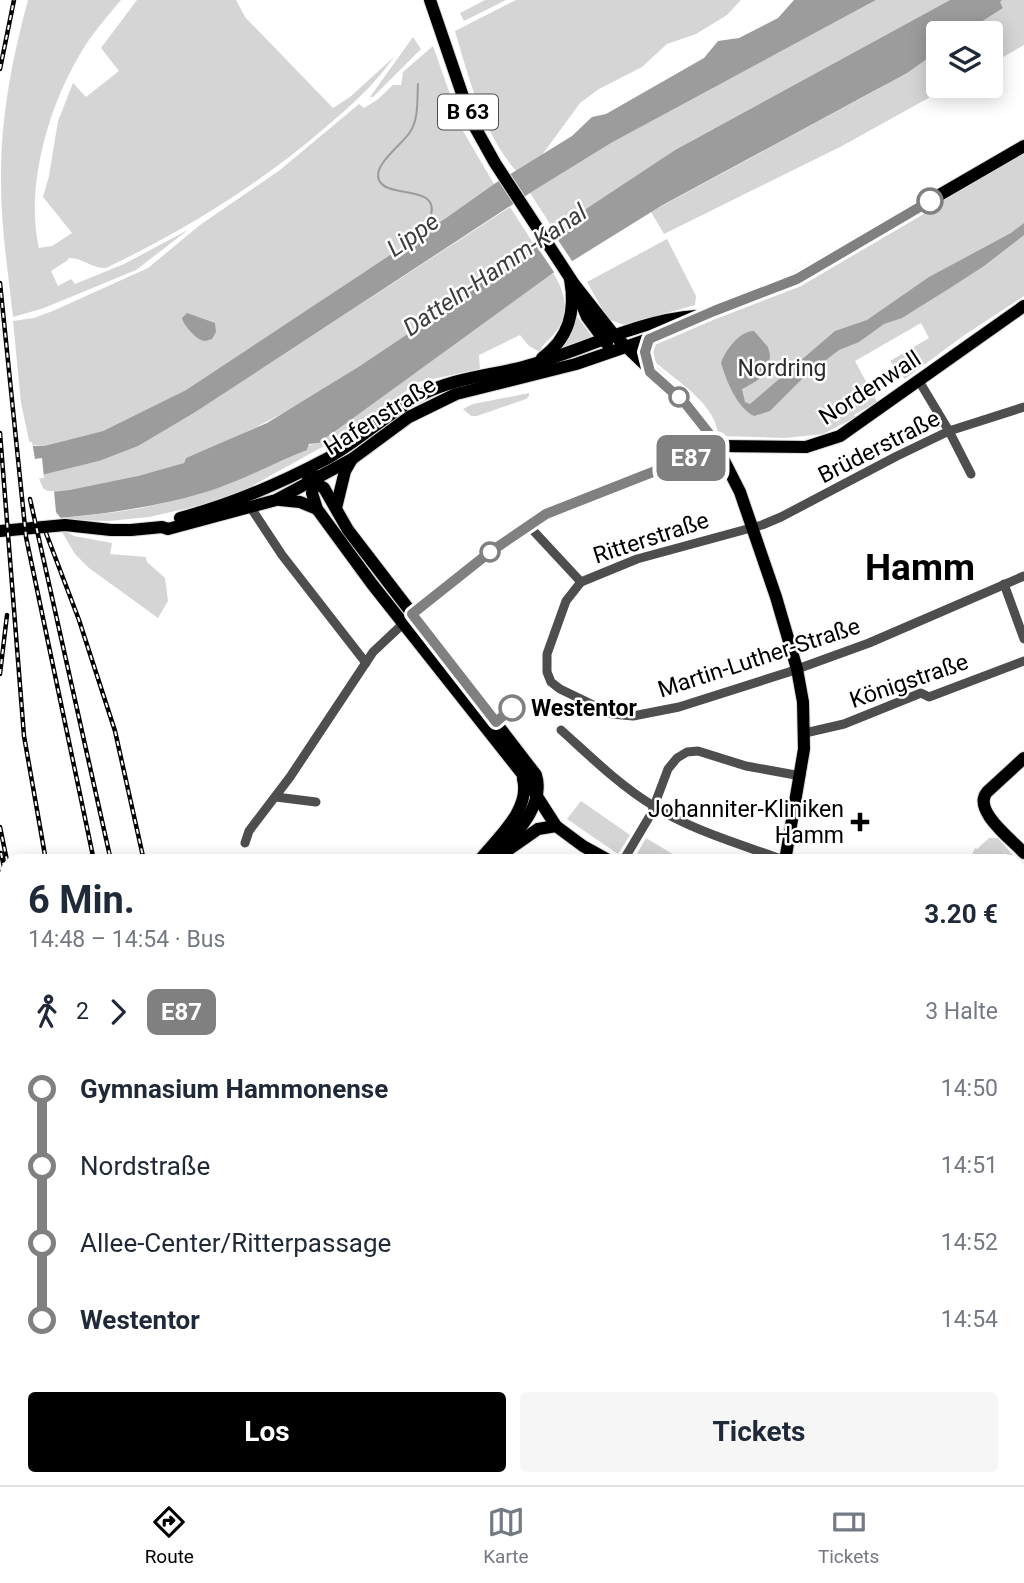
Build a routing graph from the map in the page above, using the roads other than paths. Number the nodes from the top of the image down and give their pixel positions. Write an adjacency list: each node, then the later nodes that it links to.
1 (430, 0): 3 (main road, B 63)
2 (1024, 146): 5 (main road)
3 (575, 289): 6 (main road, B 63); 9 (main road)
4 (1024, 306): 11 (main road, Nordenwall)
5 (703, 315): 6 (main road, Hafenstraße); 7 (main road, Hafenstraße)
6 (608, 337): 8 (main road, B 63); 9 (main road, Hafenstraße)
7 (649, 339): 8 (main road, Hafenstraße); 10 (main road)
8 (619, 349): 10 (main road, B 63); 16 (main road, Hafenstraße)
9 (535, 363): 15 (main road, Hafenstraße)
10 (650, 372): 14 (main road, B 63)
11 (919, 381): 13 (street); 14 (main road, Nordenwall)
12 (1024, 407): 13 (street, Brüderstraße)
13 (949, 431): 17 (street); 26 (street, Brüderstraße)
14 (719, 446): 24 (street); 26 (main road, B 63)
15 (327, 458): 18 (main road, Hafenstraße); 19 (main road)
16 (352, 459): 19 (main road, Hafenstraße); 22 (main road)
17 (971, 474)
18 (291, 477): 19 (main road); 25 (main road, Hafenstraße)
19 (313, 482): 20 (main road, Hafenstraße); 22 (main road); 23 (main road)
20 (276, 500): 21 (main road, Hafenstraße); 23 (main road)
21 (251, 508): 25 (main road, Hafenstraße); 34 (street)
22 (336, 508): 31 (main road)
23 (317, 509): 31 (main road)
24 (528, 524): 29 (street); 31 (street)
25 (162, 527): 27 (main road, Hafenstraße)
26 (753, 527): 29 (street, Ritterstraße); 35 (main road, B 63)
27 (0, 531)
28 (1024, 576): 30 (street, Martin-Luther-Straße)
29 (581, 582): 36 (street, Ritterstraße)
30 (1004, 584): 32 (street); 35 (street, Martin-Luther-Straße)
31 (408, 618): 34 (street); 40 (main road); 43 (main road)
32 (1024, 639)
33 (1024, 661): 38 (street, Königstraße)
34 (366, 663): 42 (street)
35 (797, 669): 36 (street, Martin-Luther-Straße); 38 (main road, B 63)
36 (548, 677)
37 (561, 730): 45 (street)
38 (805, 733): 41 (main road, B 63)
39 (1024, 758): 48 (main road)
40 (522, 775): 43 (main road); 49 (main road)
41 (801, 776): 45 (street); 55 (main road, B 63)
42 (276, 797): 44 (street); 47 (street)
43 (537, 797): 46 (main road); 50 (main road)
44 (316, 802)
45 (653, 806): 53 (street); 54 (street)
46 (556, 826): 51 (main road); 52 (main road)
47 (245, 843)
48 (1024, 853)
49 (485, 854)
50 (498, 854)
51 (503, 854)
52 (598, 854)
53 (627, 854)
54 (767, 854)
55 (786, 854)

